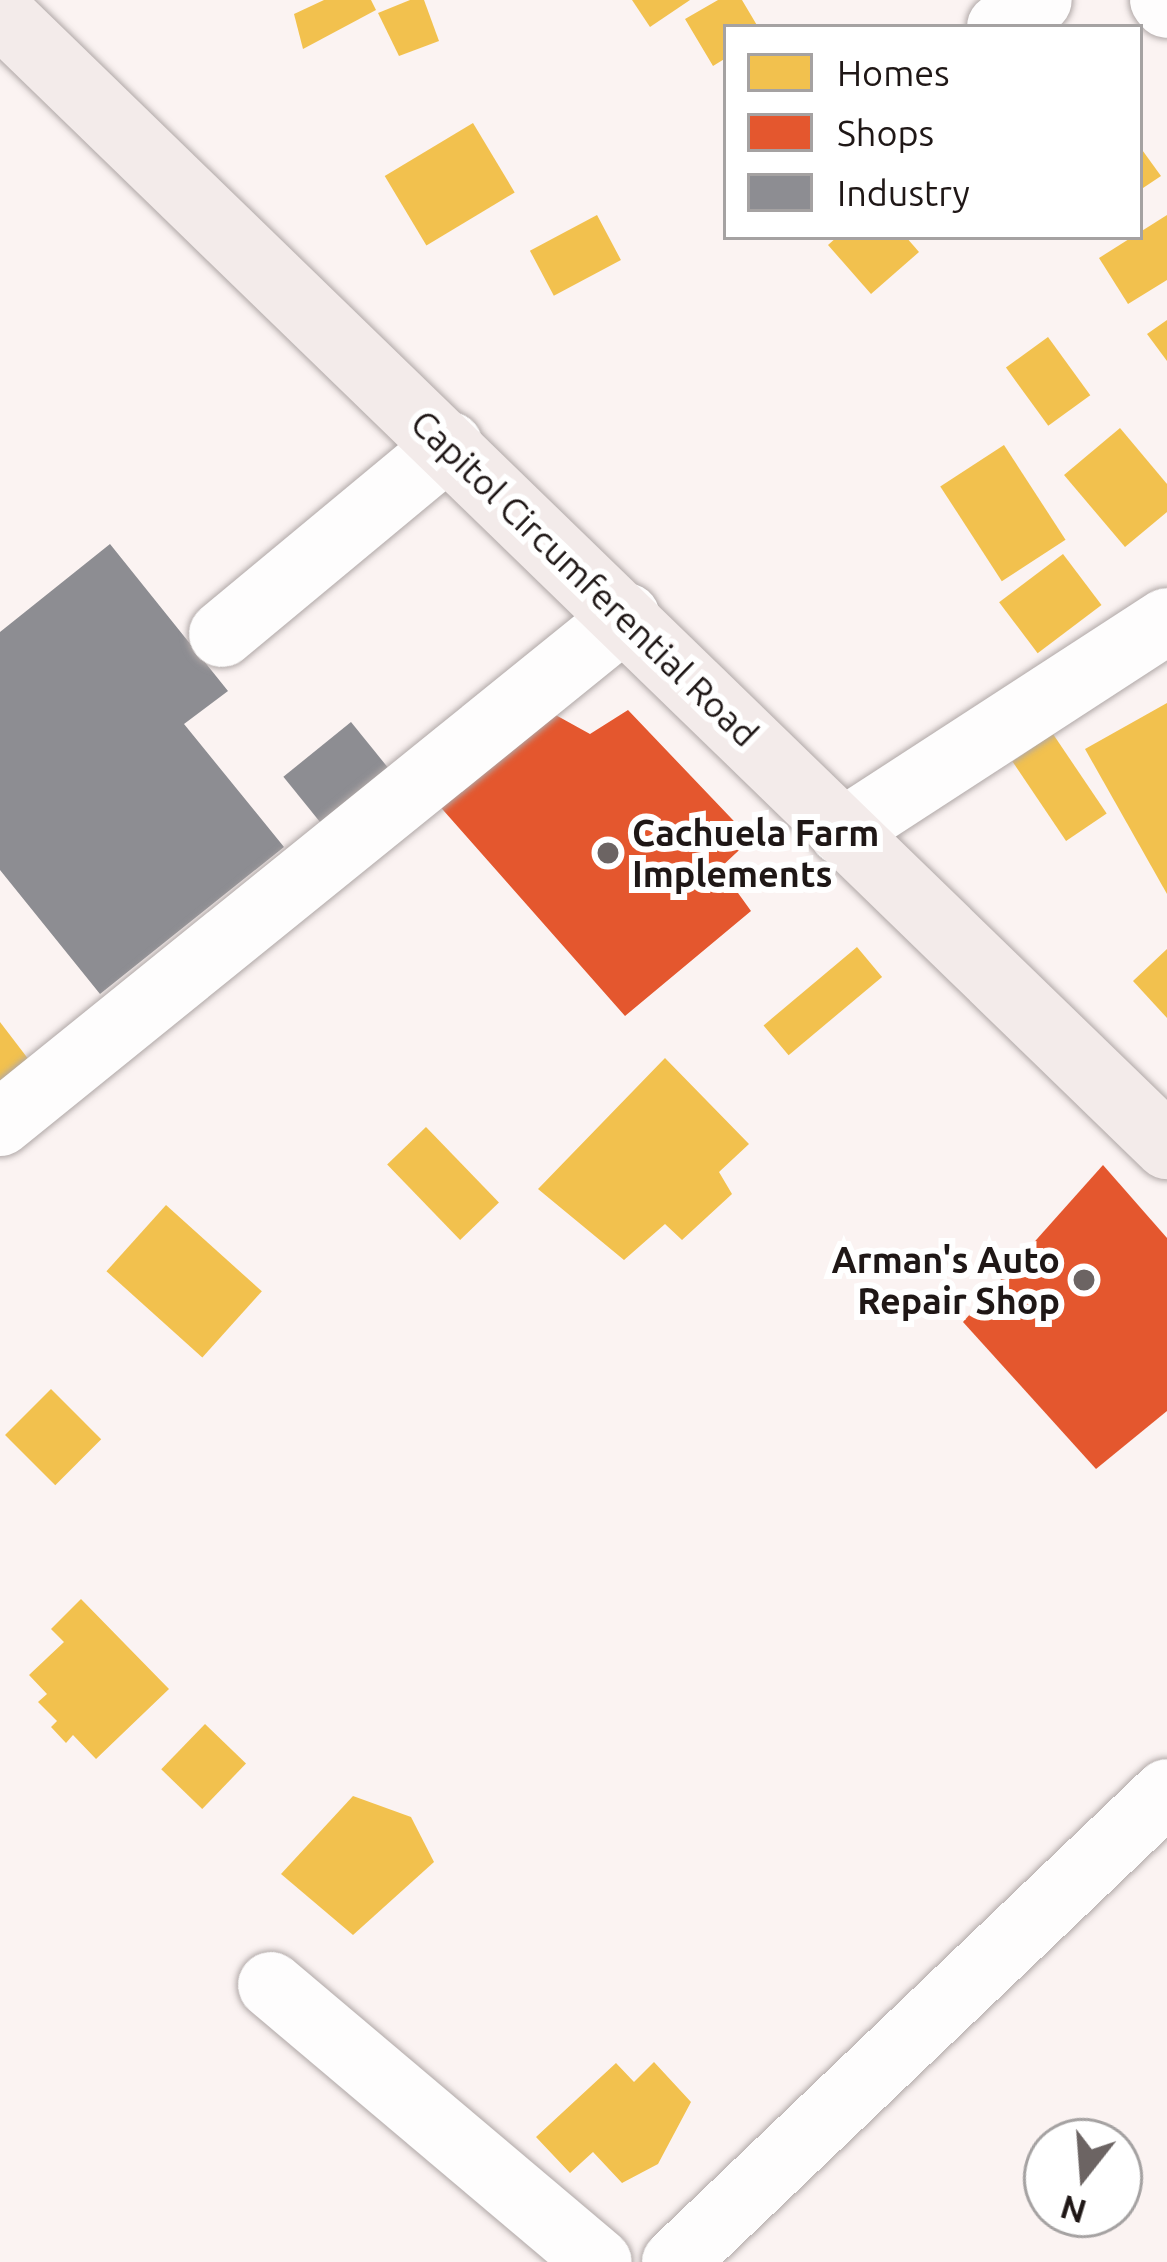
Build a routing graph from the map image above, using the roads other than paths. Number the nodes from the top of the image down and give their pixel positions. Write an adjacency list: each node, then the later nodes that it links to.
1 (1040, 0): 3 (street)
2 (0, 13): 4 (main road, Capitol Circumferential Road)
3 (1004, 24)
4 (450, 445): 5 (main road, Capitol Circumferential Road); 7 (street)
5 (627, 616): 8 (main road, Capitol Circumferential Road); 9 (street)
6 (1167, 621): 8 (street)
7 (222, 634)
8 (842, 832): 10 (main road, Capitol Circumferential Road)
9 (0, 1123)
10 (1167, 1146)
11 (1167, 1792): 14 (street)
12 (271, 1985): 13 (street)
13 (598, 2262)
14 (675, 2262)

